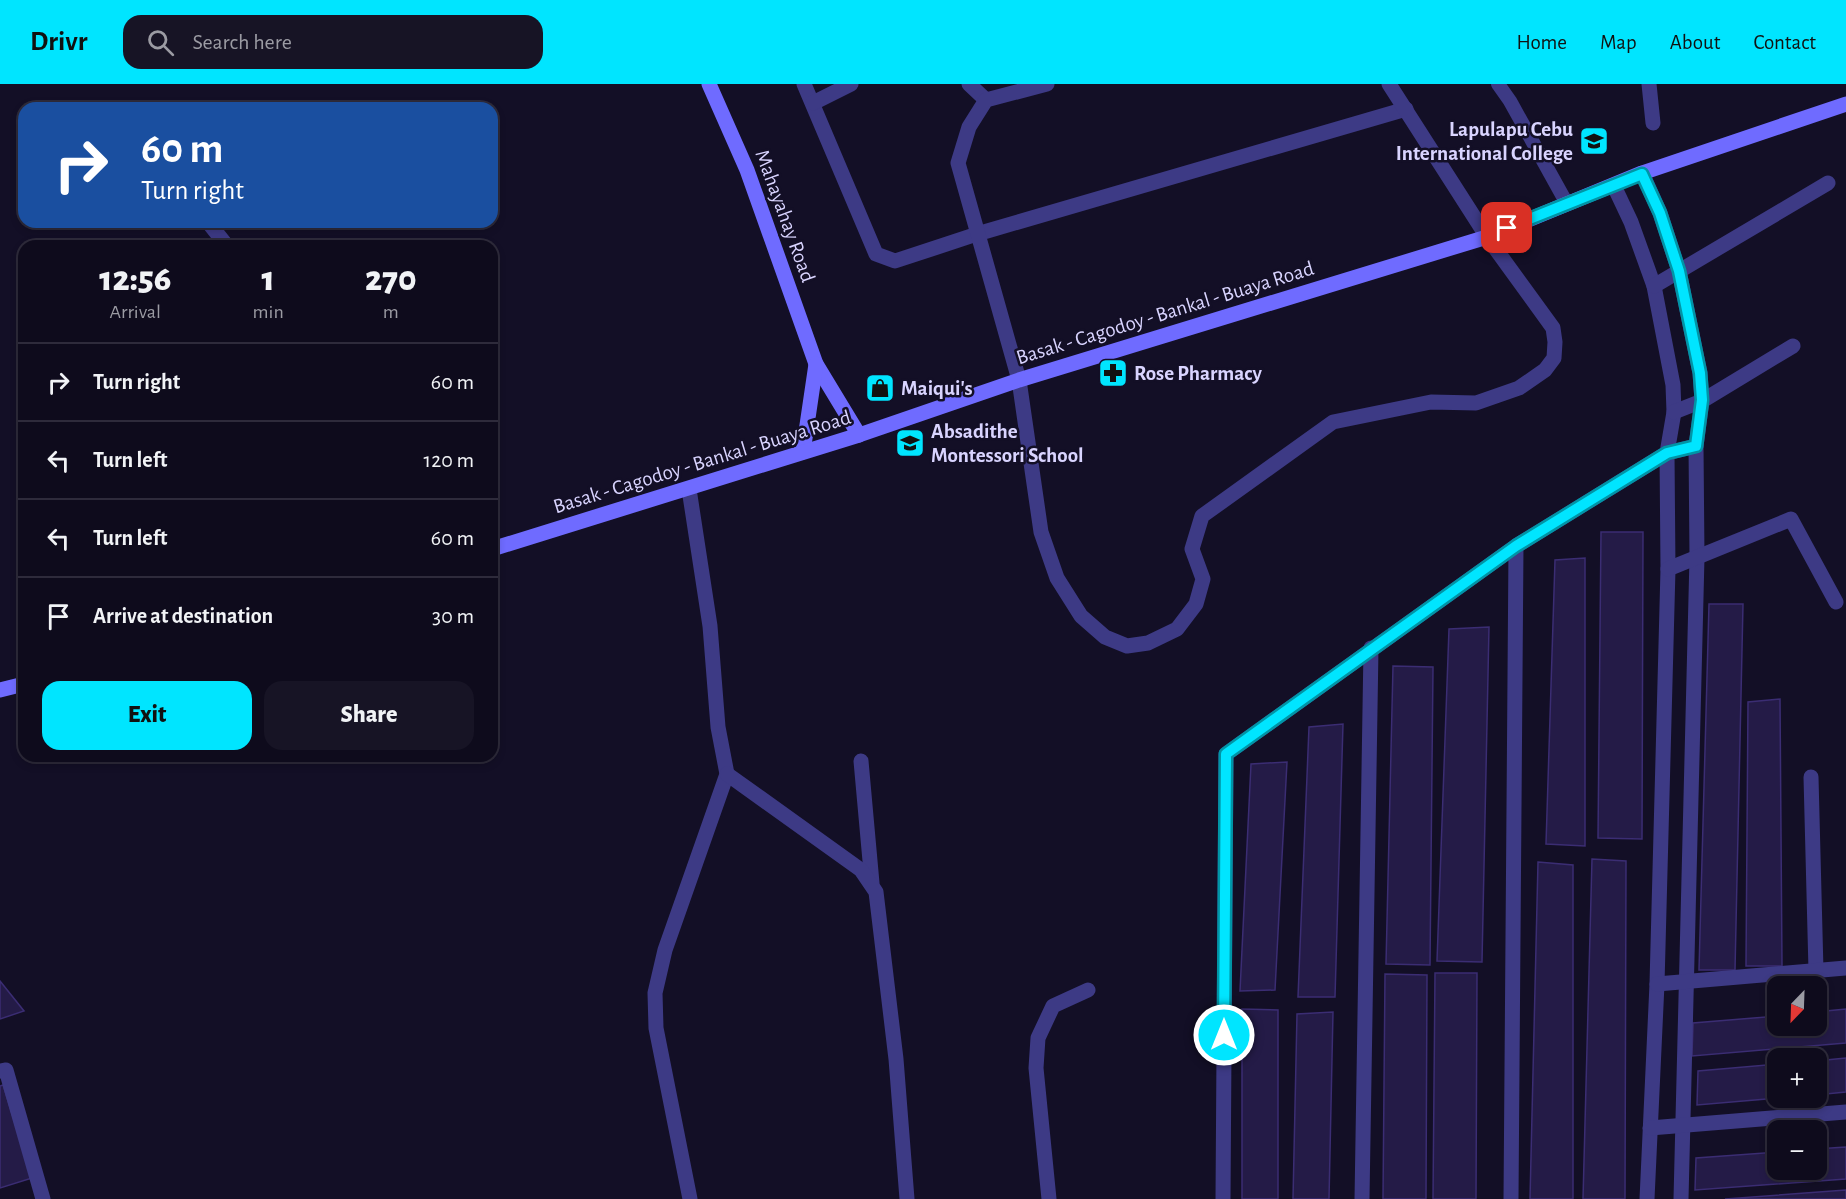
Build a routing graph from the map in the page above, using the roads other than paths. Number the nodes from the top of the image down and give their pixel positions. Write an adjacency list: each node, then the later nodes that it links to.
1 (709, 84): 25 (street, Mahayahay Road)
2 (804, 84): 10 (street)
3 (851, 84): 10 (street)
4 (969, 84): 9 (street)
5 (1047, 84): 9 (street)
6 (1389, 84): 12 (street)
7 (1498, 84): 17 (lane)
8 (1649, 84): 13 (street)
9 (986, 100): 19 (street)
10 (813, 103): 19 (street)
11 (1846, 104): 14 (street, Basak - Cagodoy - Bankal - Buaya Road)
12 (1406, 109): 19 (street); 20 (street)
13 (1653, 123)
14 (1642, 174): 16 (street, Basak - Cagodoy - Bankal - Buaya Road); 22 (street)
15 (1828, 183): 22 (street)
16 (1614, 186): 17 (street, Basak - Cagodoy - Bankal - Buaya Road); 23 (street)
17 (1566, 202): 20 (street, Basak - Cagodoy - Bankal - Buaya Road)
18 (213, 228): 21 (street)
19 (976, 234): 26 (street)
20 (1487, 237): 26 (street, Basak - Cagodoy - Bankal - Buaya Road); 26 (street)
21 (222, 240)
22 (1679, 271): 23 (street); 27 (street)
23 (1654, 286): 28 (street)
24 (1793, 346): 27 (street)
25 (816, 364): 29 (street, Mahayahay Road); 31 (street, Mahayahay Road)
26 (1018, 380): 29 (street, Basak - Cagodoy - Bankal - Buaya Road)
27 (1702, 400): 28 (street); 30 (street)
28 (1674, 412): 32 (street)
29 (859, 435): 31 (street, Basak - Cagodoy - Bankal - Buaya Road)
30 (1696, 446): 32 (street); 36 (street)
31 (803, 452): 33 (street, Basak - Cagodoy - Bankal - Buaya Road)
32 (1667, 453): 34 (street); 37 (street)
33 (689, 489): 35 (street, Basak - Cagodoy - Bankal - Buaya Road); 43 (street)
34 (1516, 546): 39 (street); 61 (street)
35 (498, 547)
36 (1697, 557): 37 (street); 38 (street); 48 (street)
37 (1668, 569): 49 (street)
38 (1836, 602)
39 (1371, 648): 59 (street); 60 (street)
40 (18, 686): 41 (street)
41 (0, 690)
42 (861, 761): 45 (street)
43 (727, 774): 45 (street); 56 (street)
44 (1811, 777): 47 (street)
45 (872, 883): 57 (street)
46 (1846, 968): 47 (street)
47 (1816, 971): 48 (street)
48 (1687, 983): 49 (street); 53 (street)
49 (1657, 984): 54 (street)
50 (1088, 990): 58 (street)
51 (0, 1071): 55 (street)
52 (1846, 1112): 53 (street)
53 (1684, 1127): 54 (street); 63 (street)
54 (1650, 1128): 62 (street)
55 (43, 1199)
56 (690, 1199)
57 (907, 1199)
58 (1049, 1199)
59 (1223, 1199)
60 (1362, 1199)
61 (1511, 1199)
62 (1647, 1199)
63 (1681, 1199)

